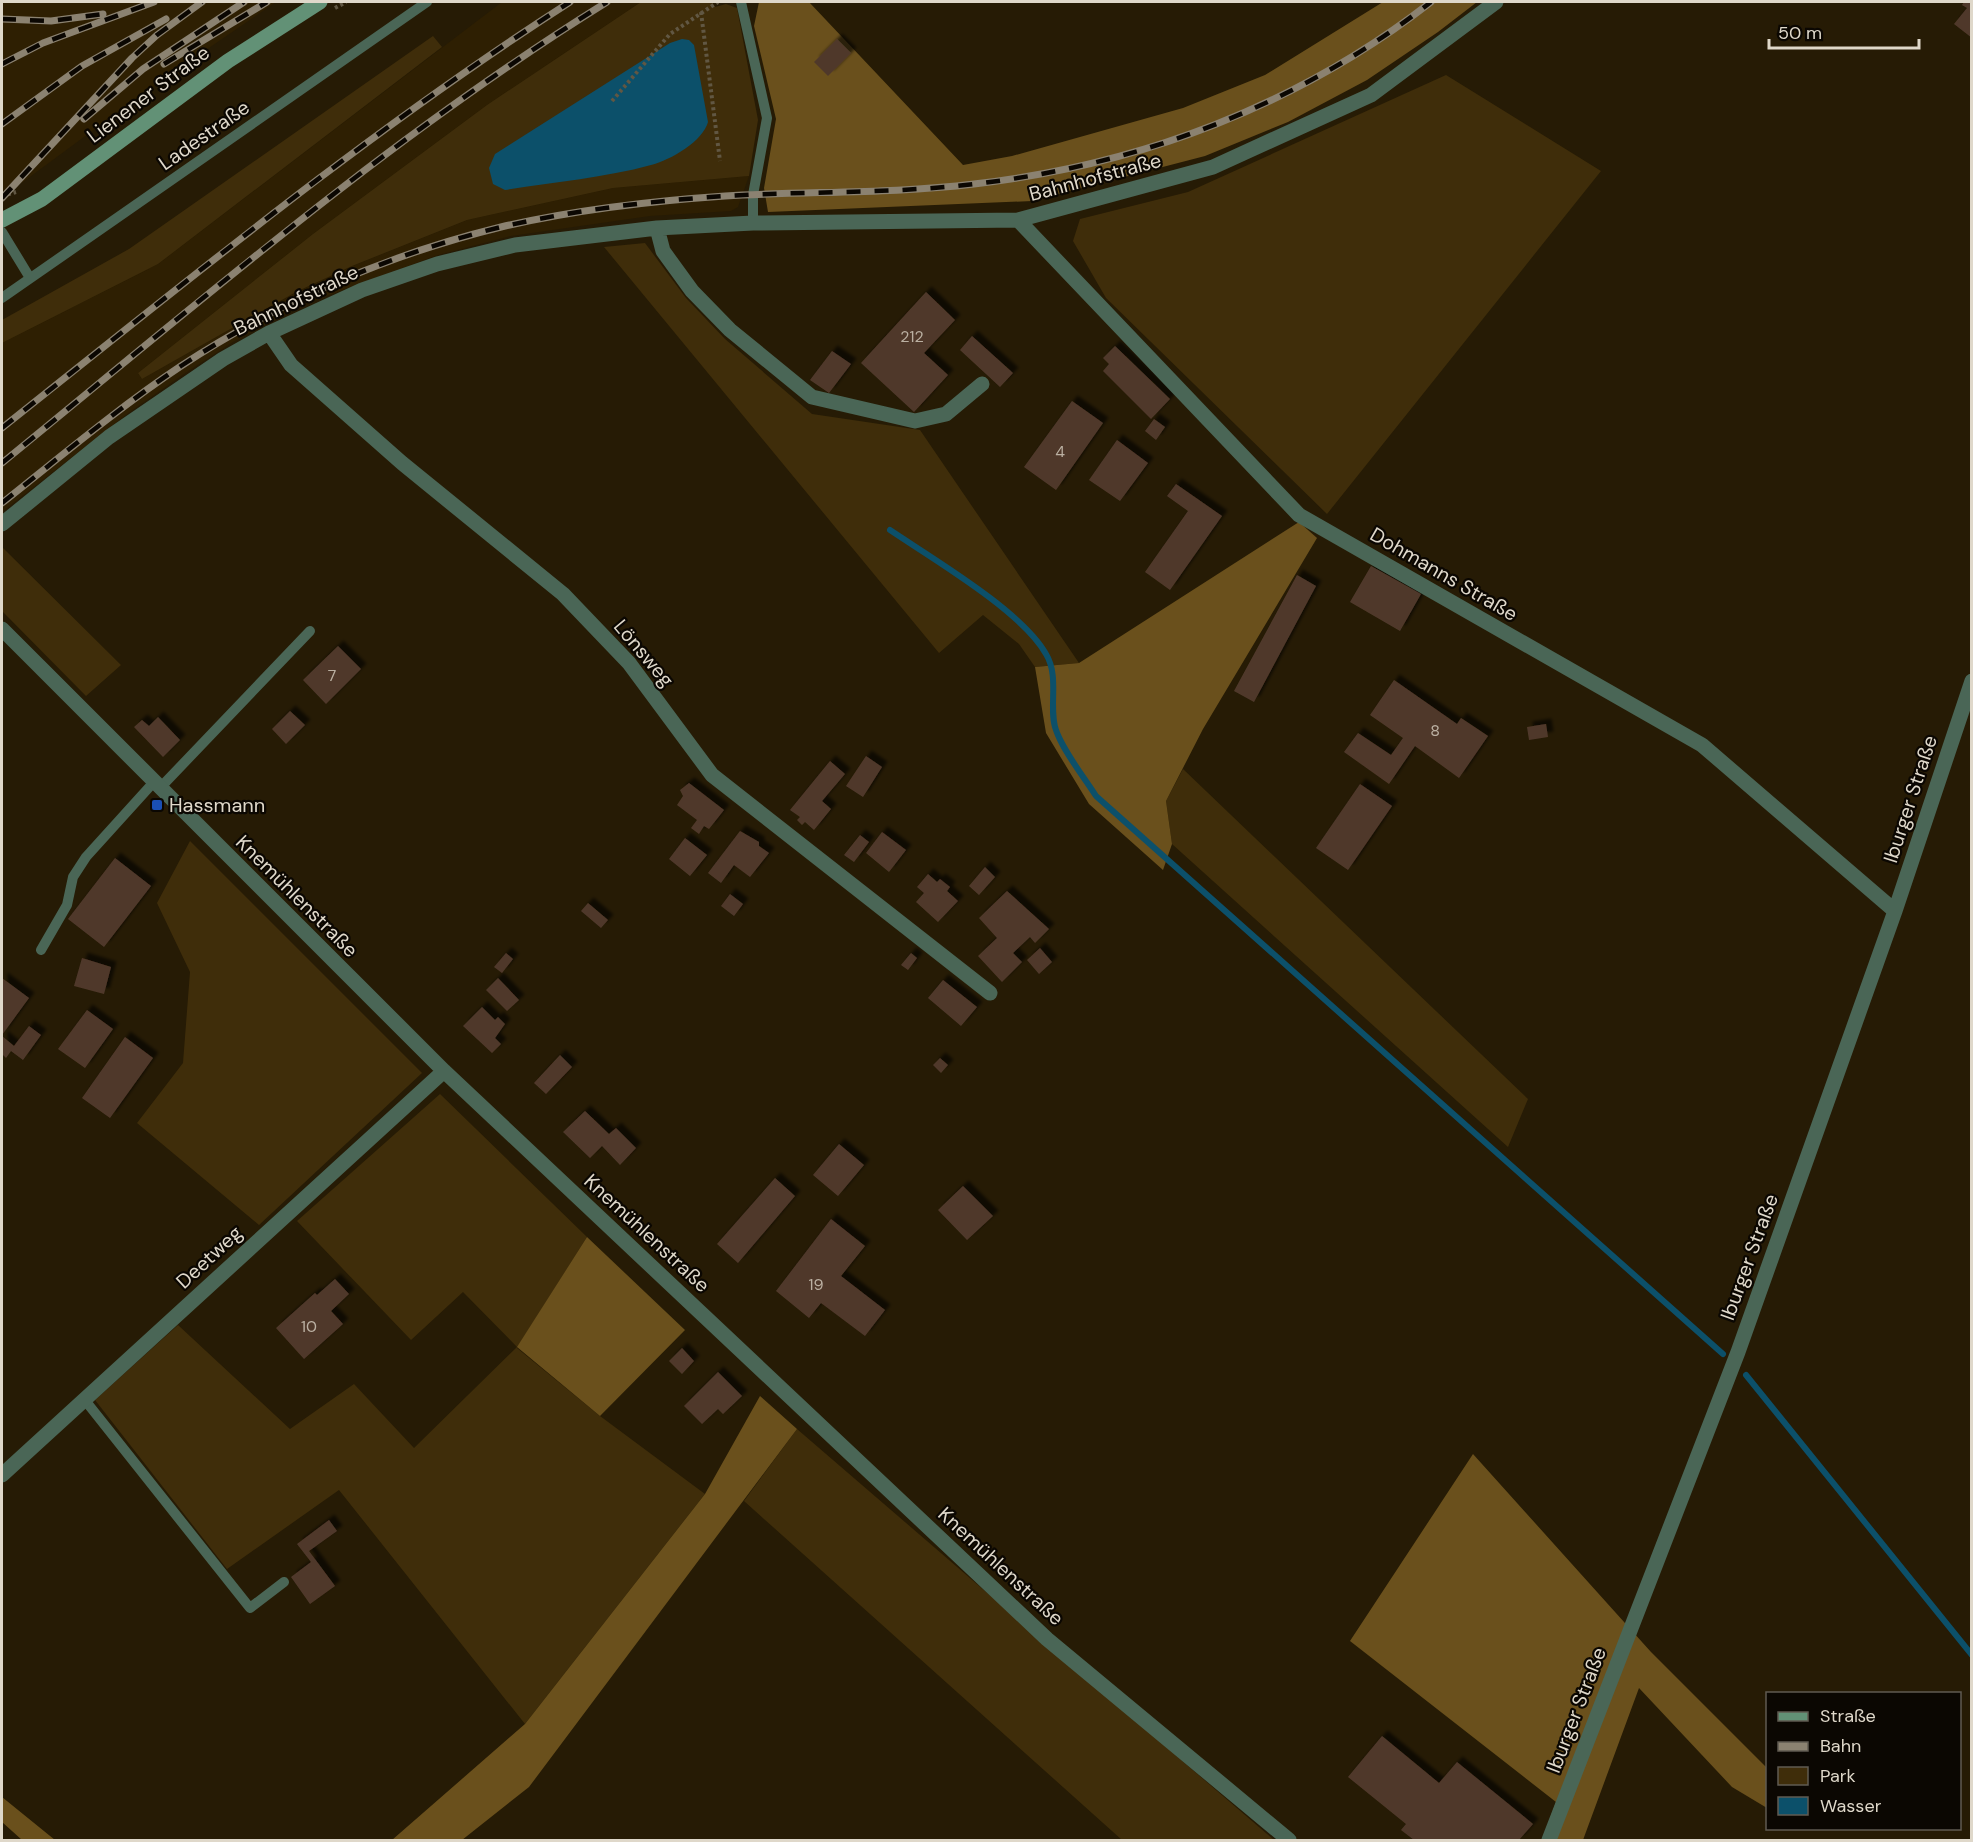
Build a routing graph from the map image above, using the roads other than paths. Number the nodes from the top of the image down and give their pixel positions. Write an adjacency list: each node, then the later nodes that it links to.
1 (320, 2): 5 (street, Lienener Straße)
2 (427, 2): 10 (lane, Ladestraße)
3 (741, 2): 7 (lane)
4 (1496, 2): 6 (street, Bahnhofstraße)
5 (2, 220)
6 (1018, 220): 7 (street, Bahnhofstraße); 19 (street, Dohmanns Straße)
7 (753, 223): 8 (street, Bahnhofstraße)
8 (657, 228): 12 (street, Bahnhofstraße); 13 (street)
9 (2, 232): 10 (lane)
10 (30, 278): 11 (lane, Ladestraße)
11 (2, 298)
12 (269, 333): 14 (street, Bahnhofstraße); 21 (street, Lönsweg)
13 (981, 384)
14 (2, 524)
15 (2, 629): 18 (street, Knemühlenstraße)
16 (310, 631): 18 (lane)
17 (1971, 681): 19 (street, Iburger Straße)
18 (156, 786): 20 (lane); 22 (street, Knemühlenstraße)
19 (1895, 911): 27 (street, Iburger Straße)
20 (41, 950)
21 (990, 993)
22 (444, 1071): 23 (street, Deetweg); 26 (street, Knemühlenstraße)
23 (84, 1400): 24 (street, Deetweg); 25 (lane)
24 (2, 1475)
25 (284, 1582)
26 (1289, 1840)
27 (1549, 1840)

